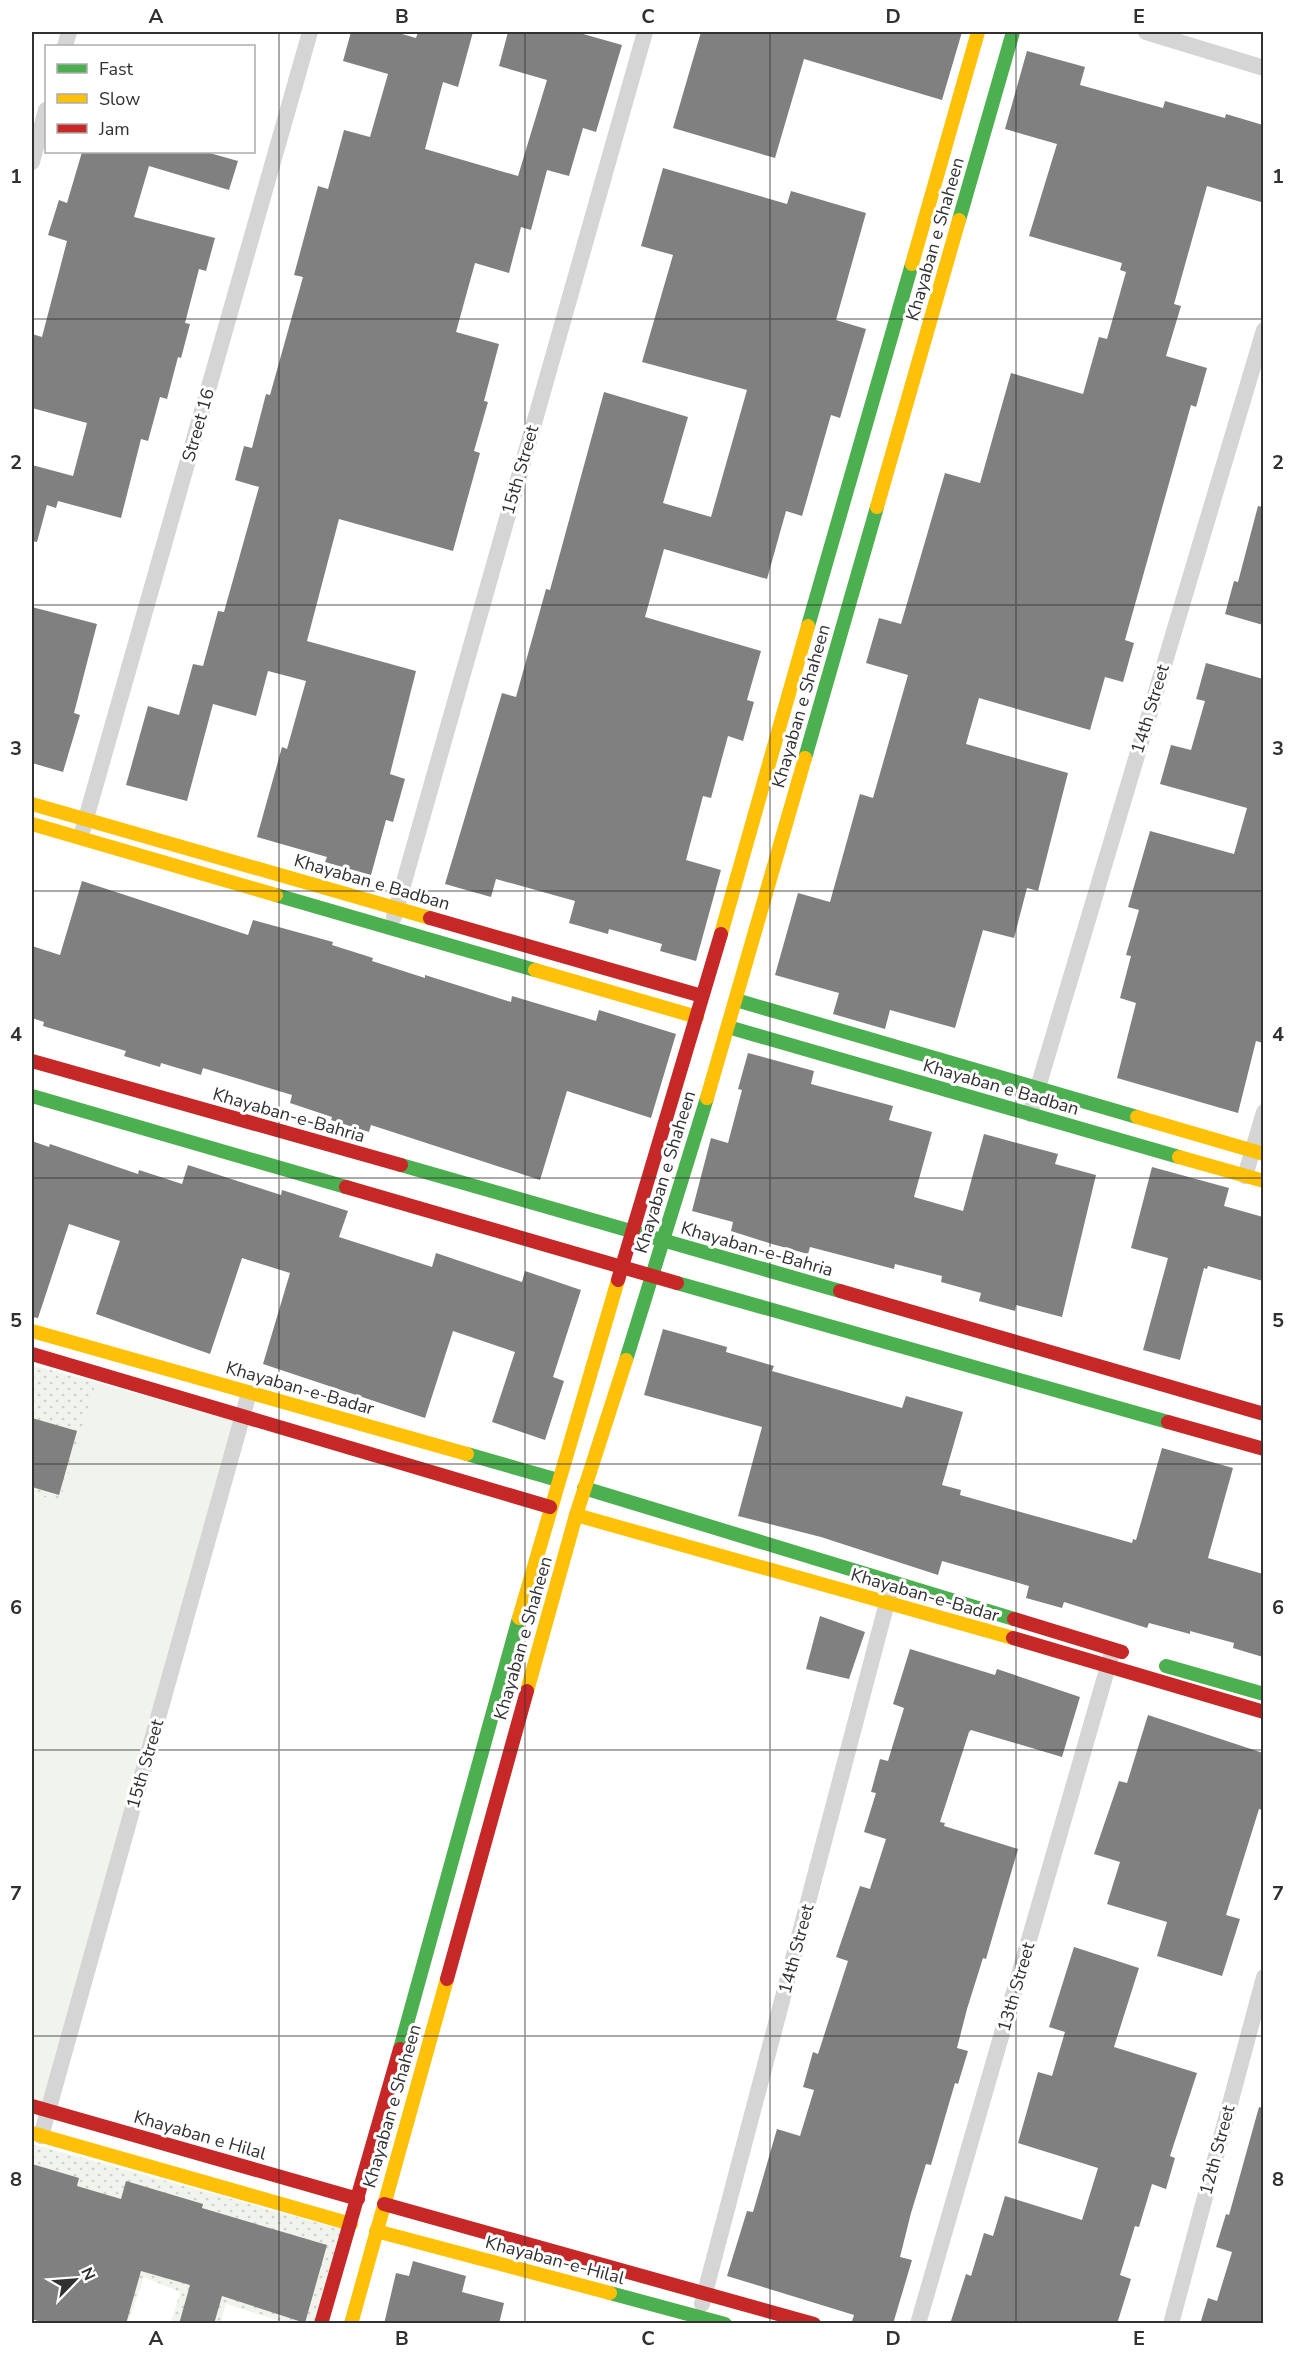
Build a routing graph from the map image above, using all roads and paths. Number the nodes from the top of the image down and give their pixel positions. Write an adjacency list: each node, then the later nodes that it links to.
1 (310, 32): 11 (street, Street 16)
2 (644, 32): 14 (street, 15th Street)
3 (978, 32): 16 (main road, Khayaban e Shaheen)
4 (1013, 32): 17 (main road, Khayaban e Shaheen)
5 (1146, 32): 6 (street)
6 (1263, 68)
7 (45, 114): 8 (street)
8 (32, 162)
9 (1263, 330): 21 (street, 14th Street)
10 (32, 804): 11 (main road, Khayaban e Badban)
11 (85, 819): 13 (street, Street 16); 14 (main road, Khayaban e Badban)
12 (32, 824): 13 (main road)
13 (81, 838): 15 (main road)
14 (396, 908): 15 (street, 15th Street); 16 (main road, Khayaban e Badban)
15 (391, 928): 18 (main road)
16 (702, 996): 18 (main road, Khayaban e Shaheen)
17 (736, 1000): 19 (main road, Khayaban e Shaheen); 21 (main road, Khayaban e Badban)
18 (697, 1017): 28 (main road, Khayaban e Shaheen)
19 (728, 1027): 24 (main road, Khayaban e Badban); 29 (main road, Khayaban e Shaheen)
20 (32, 1061): 28 (main road, Khayaban-e-Bahria)
21 (1036, 1089): 24 (street, 14th Street); 25 (main road, Khayaban e Badban)
22 (32, 1096): 30 (main road)
23 (1263, 1112): 25 (street)
24 (1030, 1114): 26 (main road, Khayaban e Badban)
25 (1257, 1152): 26 (street)
26 (1245, 1176): 27 (main road, Khayaban e Badban)
27 (1263, 1181)
28 (632, 1230): 29 (main road, Khayaban-e-Bahria); 30 (main road, Khayaban e Shaheen)
29 (664, 1241): 31 (main road, Khayaban e Shaheen); 36 (main road, Khayaban-e-Bahria)
30 (621, 1267): 31 (main road); 38 (main road, Khayaban e Shaheen)
31 (652, 1276): 37 (main road); 39 (main road, Khayaban e Shaheen)
32 (32, 1331): 34 (main road, Khayaban-e-Badar)
33 (32, 1354): 35 (main road)
34 (249, 1393): 35 (street, 15th Street); 38 (main road, Khayaban-e-Badar)
35 (242, 1414): 40 (main road); 53 (street, 15th Street)
36 (1263, 1414)
37 (1263, 1449)
38 (558, 1480): 40 (main road, Khayaban e Shaheen)
39 (584, 1488): 41 (main road, Khayaban e Shaheen); 42 (main road, Khayaban-e-Badar)
40 (550, 1507): 47 (main road, Khayaban e Shaheen)
41 (576, 1515): 43 (main road, Khayaban-e-Badar); 48 (main road, Khayaban e Shaheen)
42 (893, 1582): 43 (street, 14th Street); 45 (main road, Khayaban-e-Badar)
43 (887, 1603): 45 (main road, Khayaban-e-Badar); 59 (street, 14th Street)
44 (1134, 1656): 45 (main road, Khayaban-e-Badar)
45 (1111, 1658): 50 (main road, Khayaban-e-Badar); 65 (street, 13th Street)
46 (1155, 1662): 49 (main road)
47 (502, 1681): 48 (main road); 55 (main road, Khayaban e Shaheen)
48 (527, 1689): 56 (main road, Khayaban e Shaheen)
49 (1263, 1694)
50 (1263, 1712)
51 (1263, 1977): 66 (street, 12th Street)
52 (32, 2106): 53 (main road, Khayaban e Hilal)
53 (49, 2110): 54 (street, 15th Street); 55 (main road, Khayaban e Hilal)
54 (36, 2134): 57 (main road)
55 (358, 2199): 57 (main road, Khayaban e Shaheen)
56 (384, 2204): 58 (main road, Khayaban e Shaheen); 59 (main road)
57 (351, 2224): 61 (main road, Khayaban e Shaheen)
58 (376, 2231): 60 (main road, Khayaban-e-Hilal); 62 (main road, Khayaban e Shaheen)
59 (705, 2292): 60 (street, 14th Street); 64 (main road)
60 (699, 2316): 63 (main road, Khayaban-e-Hilal)
61 (321, 2324)
62 (351, 2324)
63 (725, 2324)
64 (814, 2324)
65 (918, 2324)
66 (1171, 2324)

